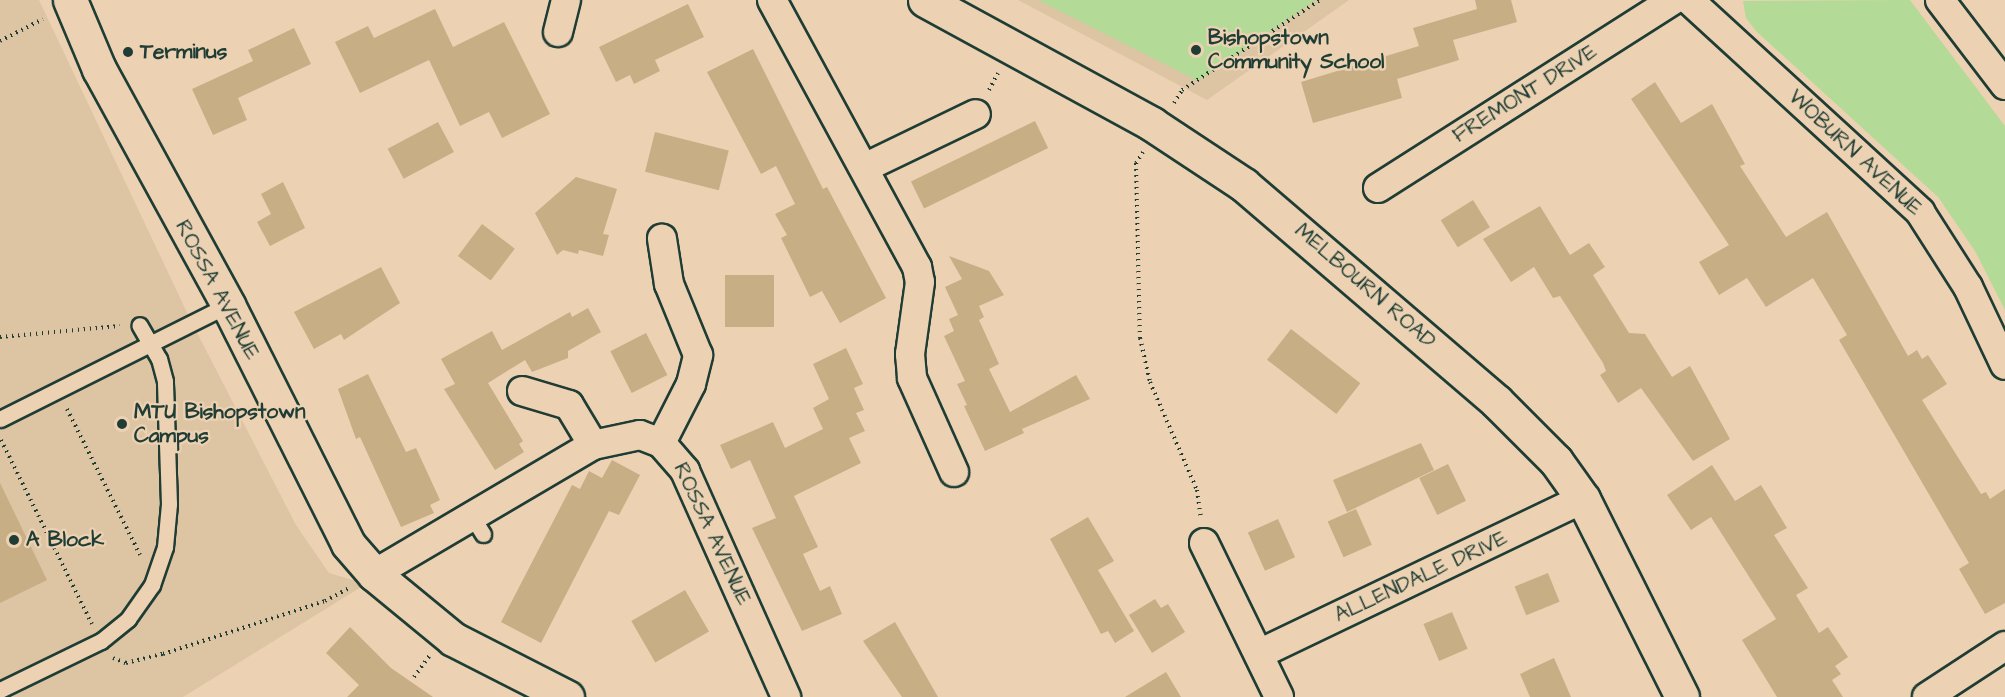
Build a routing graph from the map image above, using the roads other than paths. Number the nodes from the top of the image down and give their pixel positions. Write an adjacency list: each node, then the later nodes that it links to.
1 (70, 0): 14 (street, ROSSA AVENUE)
2 (566, 0): 8 (street)
3 (772, 0): 11 (street)
4 (925, 0): 23 (street, MELBOURN ROAD)
5 (1673, 0): 12 (street, FREMONT DRIVE)
6 (1689, 0): 17 (street, WOBURN AVENUE)
7 (1940, 0): 9 (street)
8 (558, 32)
9 (2005, 86)
10 (976, 114): 11 (street)
11 (864, 168): 22 (street)
12 (1378, 188)
13 (662, 239): 20 (street)
14 (228, 305): 16 (lane); 25 (street, ROSSA AVENUE)
15 (139, 325): 16 (lane)
16 (149, 345): 19 (lane); 28 (lane)
17 (2005, 365)
18 (522, 391): 21 (street)
19 (0, 419)
20 (661, 443): 21 (street, ROSSA AVENUE); 30 (street, ROSSA AVENUE)
21 (593, 445): 25 (street, ROSSA AVENUE)
22 (954, 472)
23 (1584, 499): 27 (street, ALLENDALE DRIVE); 32 (street, MELBOURN ROAD)
24 (1204, 543): 27 (street)
25 (374, 574): 29 (street, ROSSA AVENUE)
26 (2005, 646): 33 (street)
27 (1258, 654): 31 (street)
28 (0, 690)
29 (567, 697)
30 (786, 697)
31 (1279, 697)
32 (1682, 697)
33 (1927, 697)

